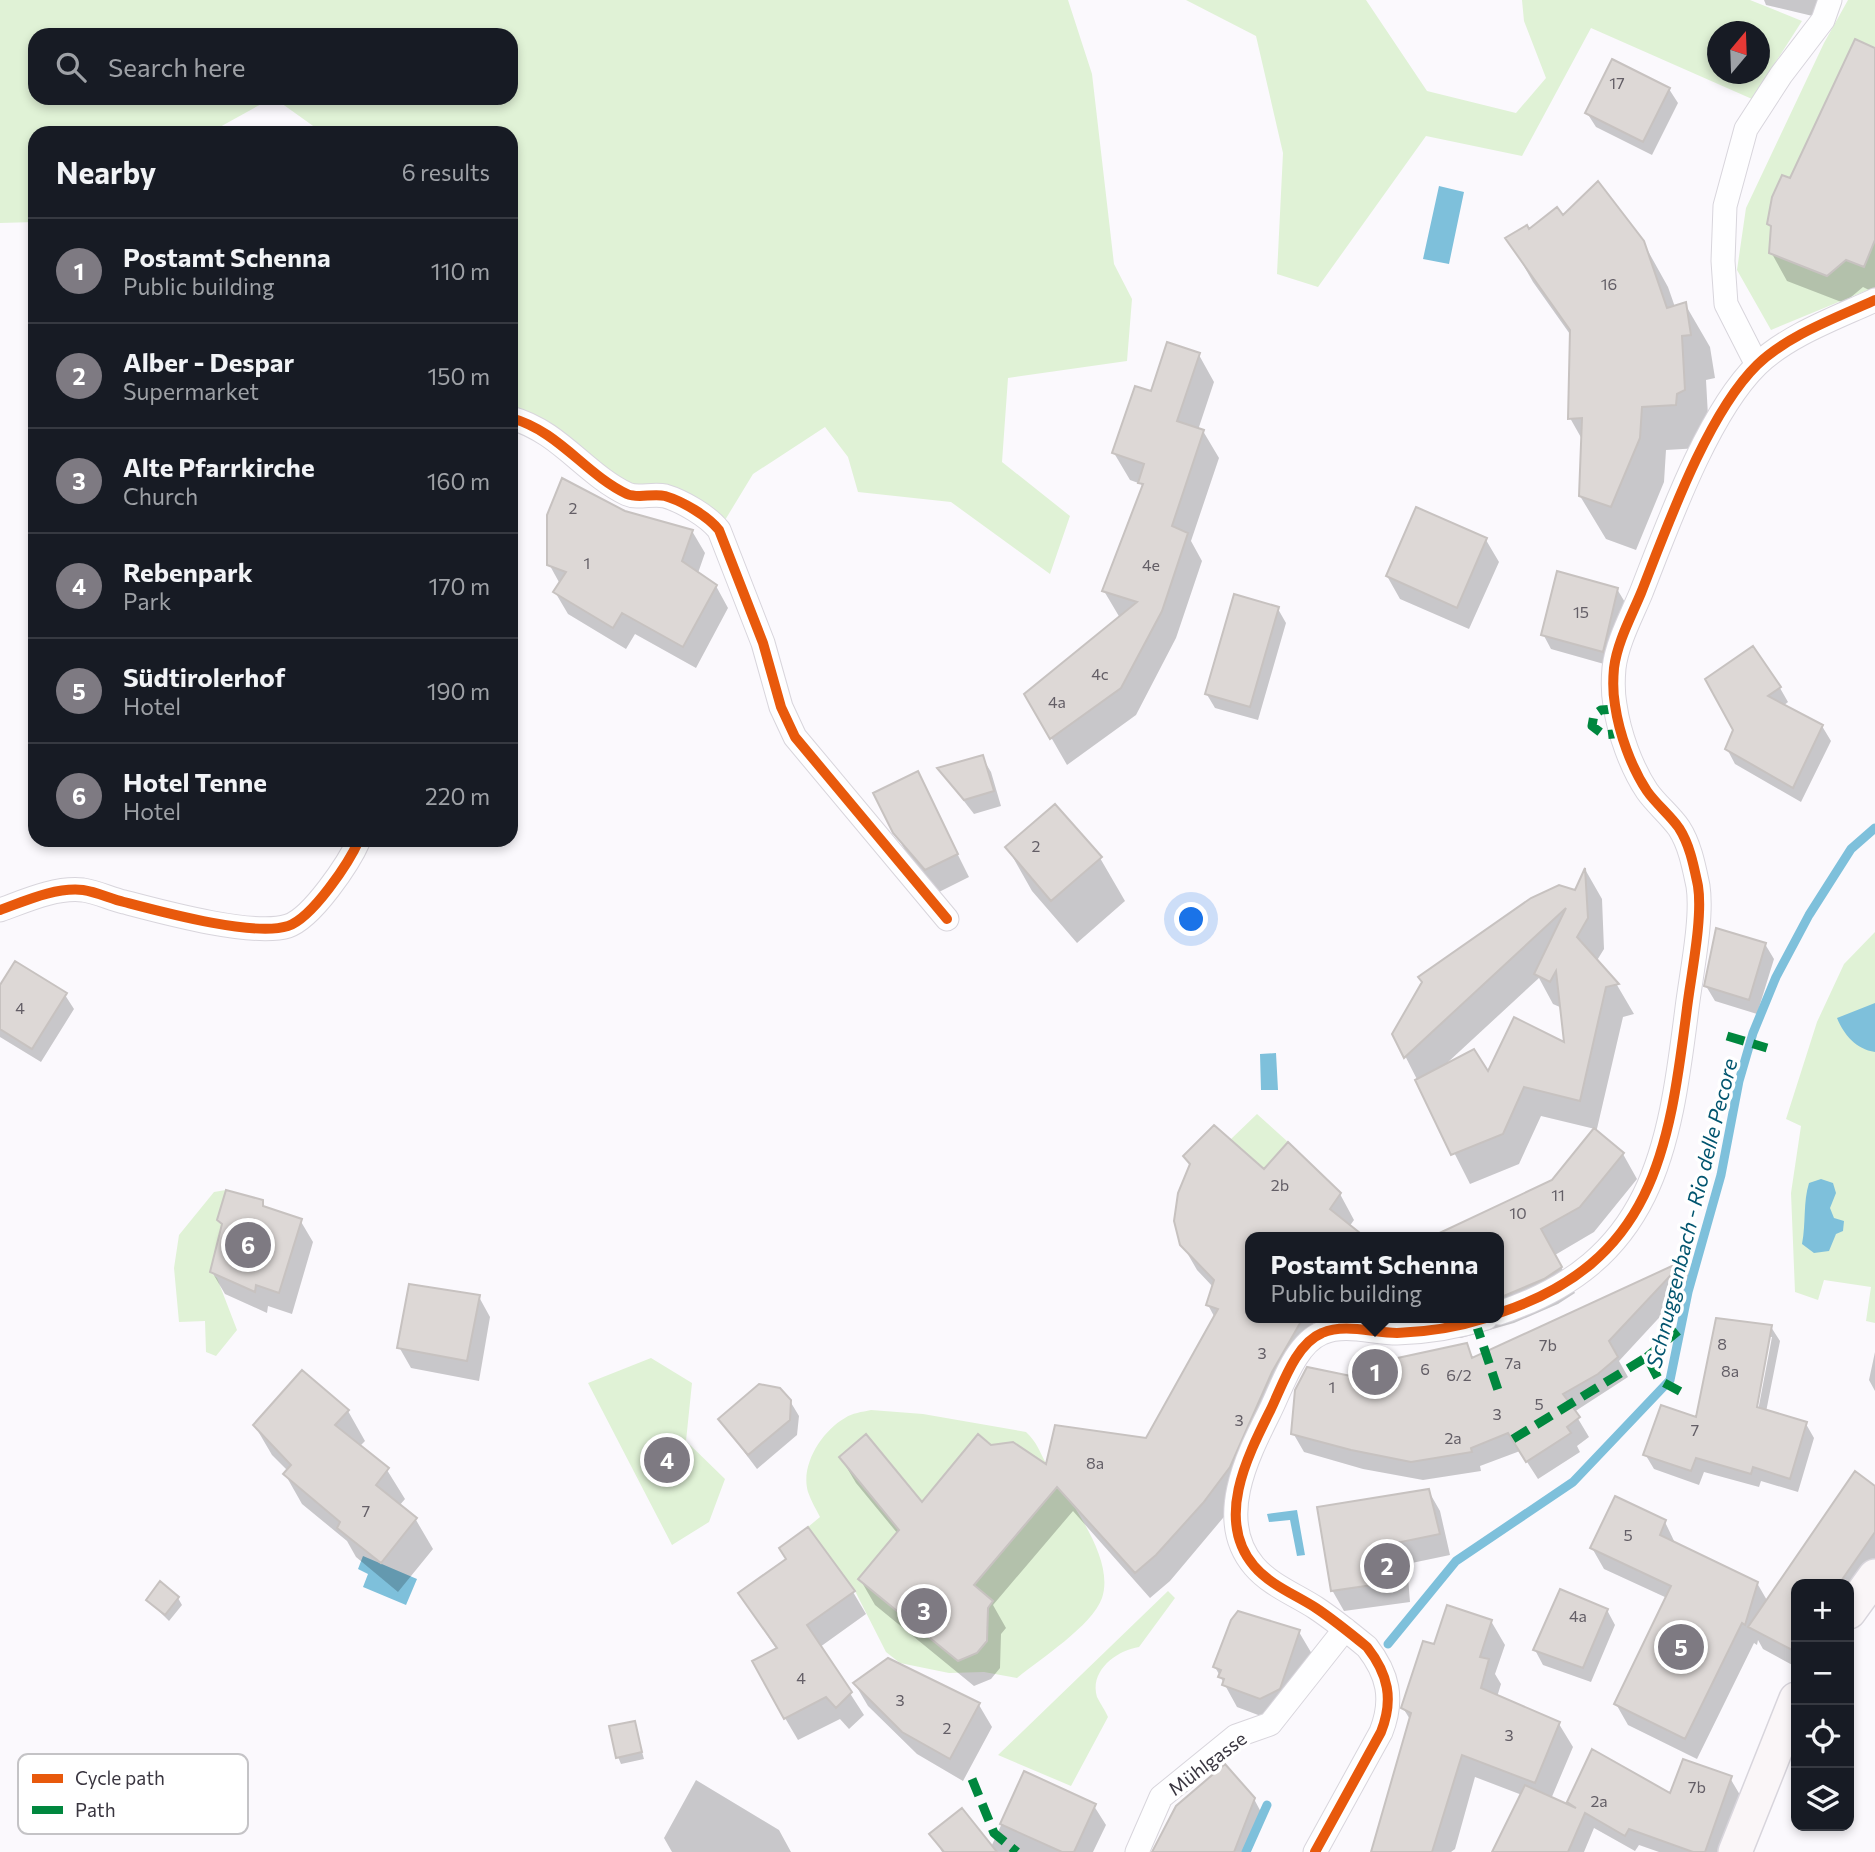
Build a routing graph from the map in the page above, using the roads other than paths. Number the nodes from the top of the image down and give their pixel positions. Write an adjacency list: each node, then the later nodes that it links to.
1 (1830, 0): 3 (street)
2 (1875, 300): 3 (street)
3 (1757, 365): 8 (street)
4 (518, 420): 7 (street)
5 (355, 847): 6 (street)
6 (0, 910)
7 (947, 919)
8 (1504, 1311)
9 (1462, 1323): 12 (street)
10 (1875, 1576): 11 (street)
11 (1854, 1605)
12 (1345, 1629): 14 (street, Mühlgasse); 15 (street)
13 (1794, 1705): 16 (street)
14 (1137, 1852)
15 (1315, 1852)
16 (1735, 1852)

